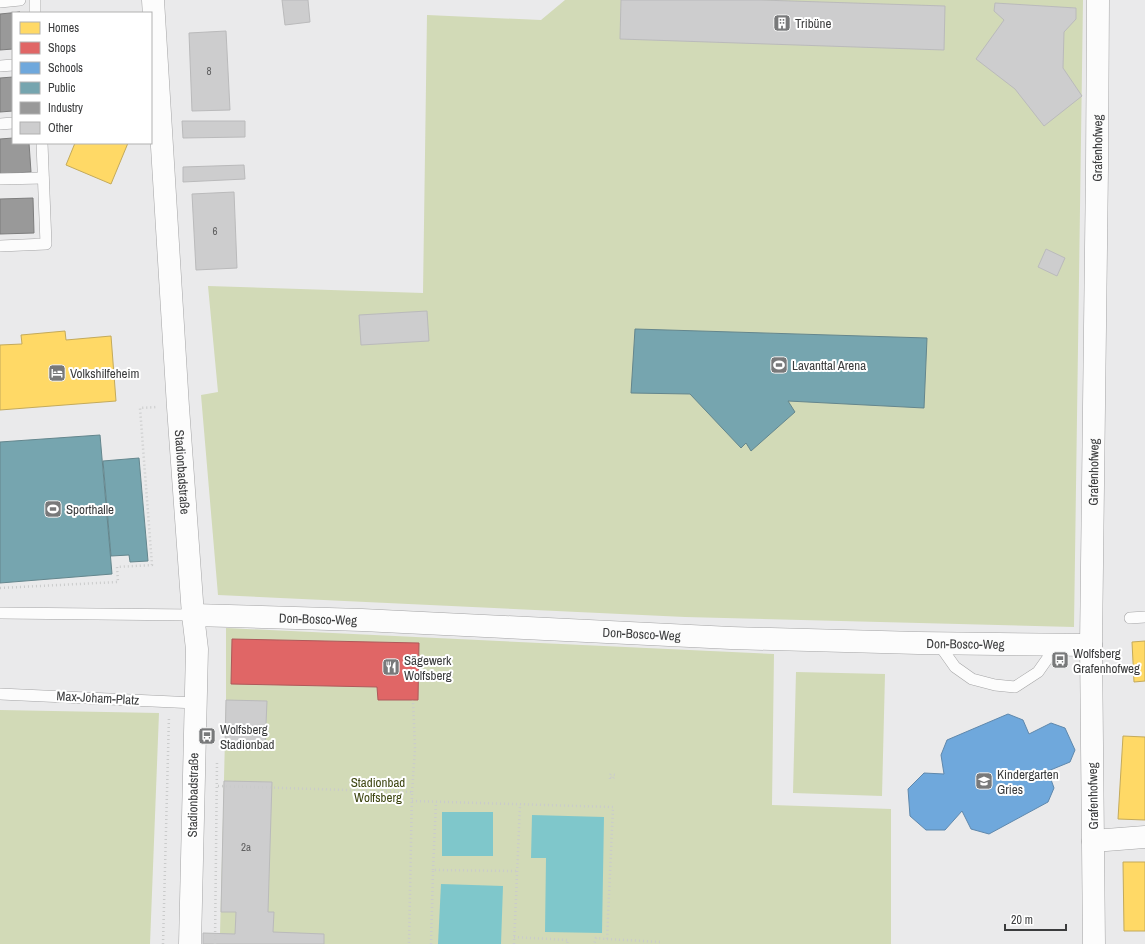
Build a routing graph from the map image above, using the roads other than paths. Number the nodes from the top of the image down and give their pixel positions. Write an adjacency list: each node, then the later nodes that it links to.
1 (20, 0): 5 (lane)
2 (35, 0): 6 (lane)
3 (153, 0): 16 (street, Stadionbadstraße)
4 (1098, 0): 21 (street, Grafenhofweg)
5 (0, 2)
6 (35, 12)
7 (12, 65): 8 (lane)
8 (0, 66)
9 (12, 123): 10 (lane)
10 (0, 124)
11 (42, 144): 13 (lane)
12 (0, 178): 13 (lane)
13 (43, 178): 14 (lane)
14 (0, 246)
15 (0, 613): 16 (lane)
16 (193, 615): 19 (street, Don-Bosco-Weg); 23 (street, Stadionbadstraße)
17 (1145, 617): 18 (lane)
18 (1130, 618)
19 (938, 644): 20 (street, Don-Bosco-Weg); 20 (lane)
20 (1057, 645): 21 (street, Don-Bosco-Weg)
21 (1091, 645): 25 (street, Grafenhofweg)
22 (0, 694): 23 (lane, Max-Joham-Platz)
23 (196, 703): 26 (street, Stadionbadstraße)
24 (1145, 837): 25 (street)
25 (1093, 841): 27 (street, Grafenhofweg)
26 (190, 944)
27 (1094, 944)

